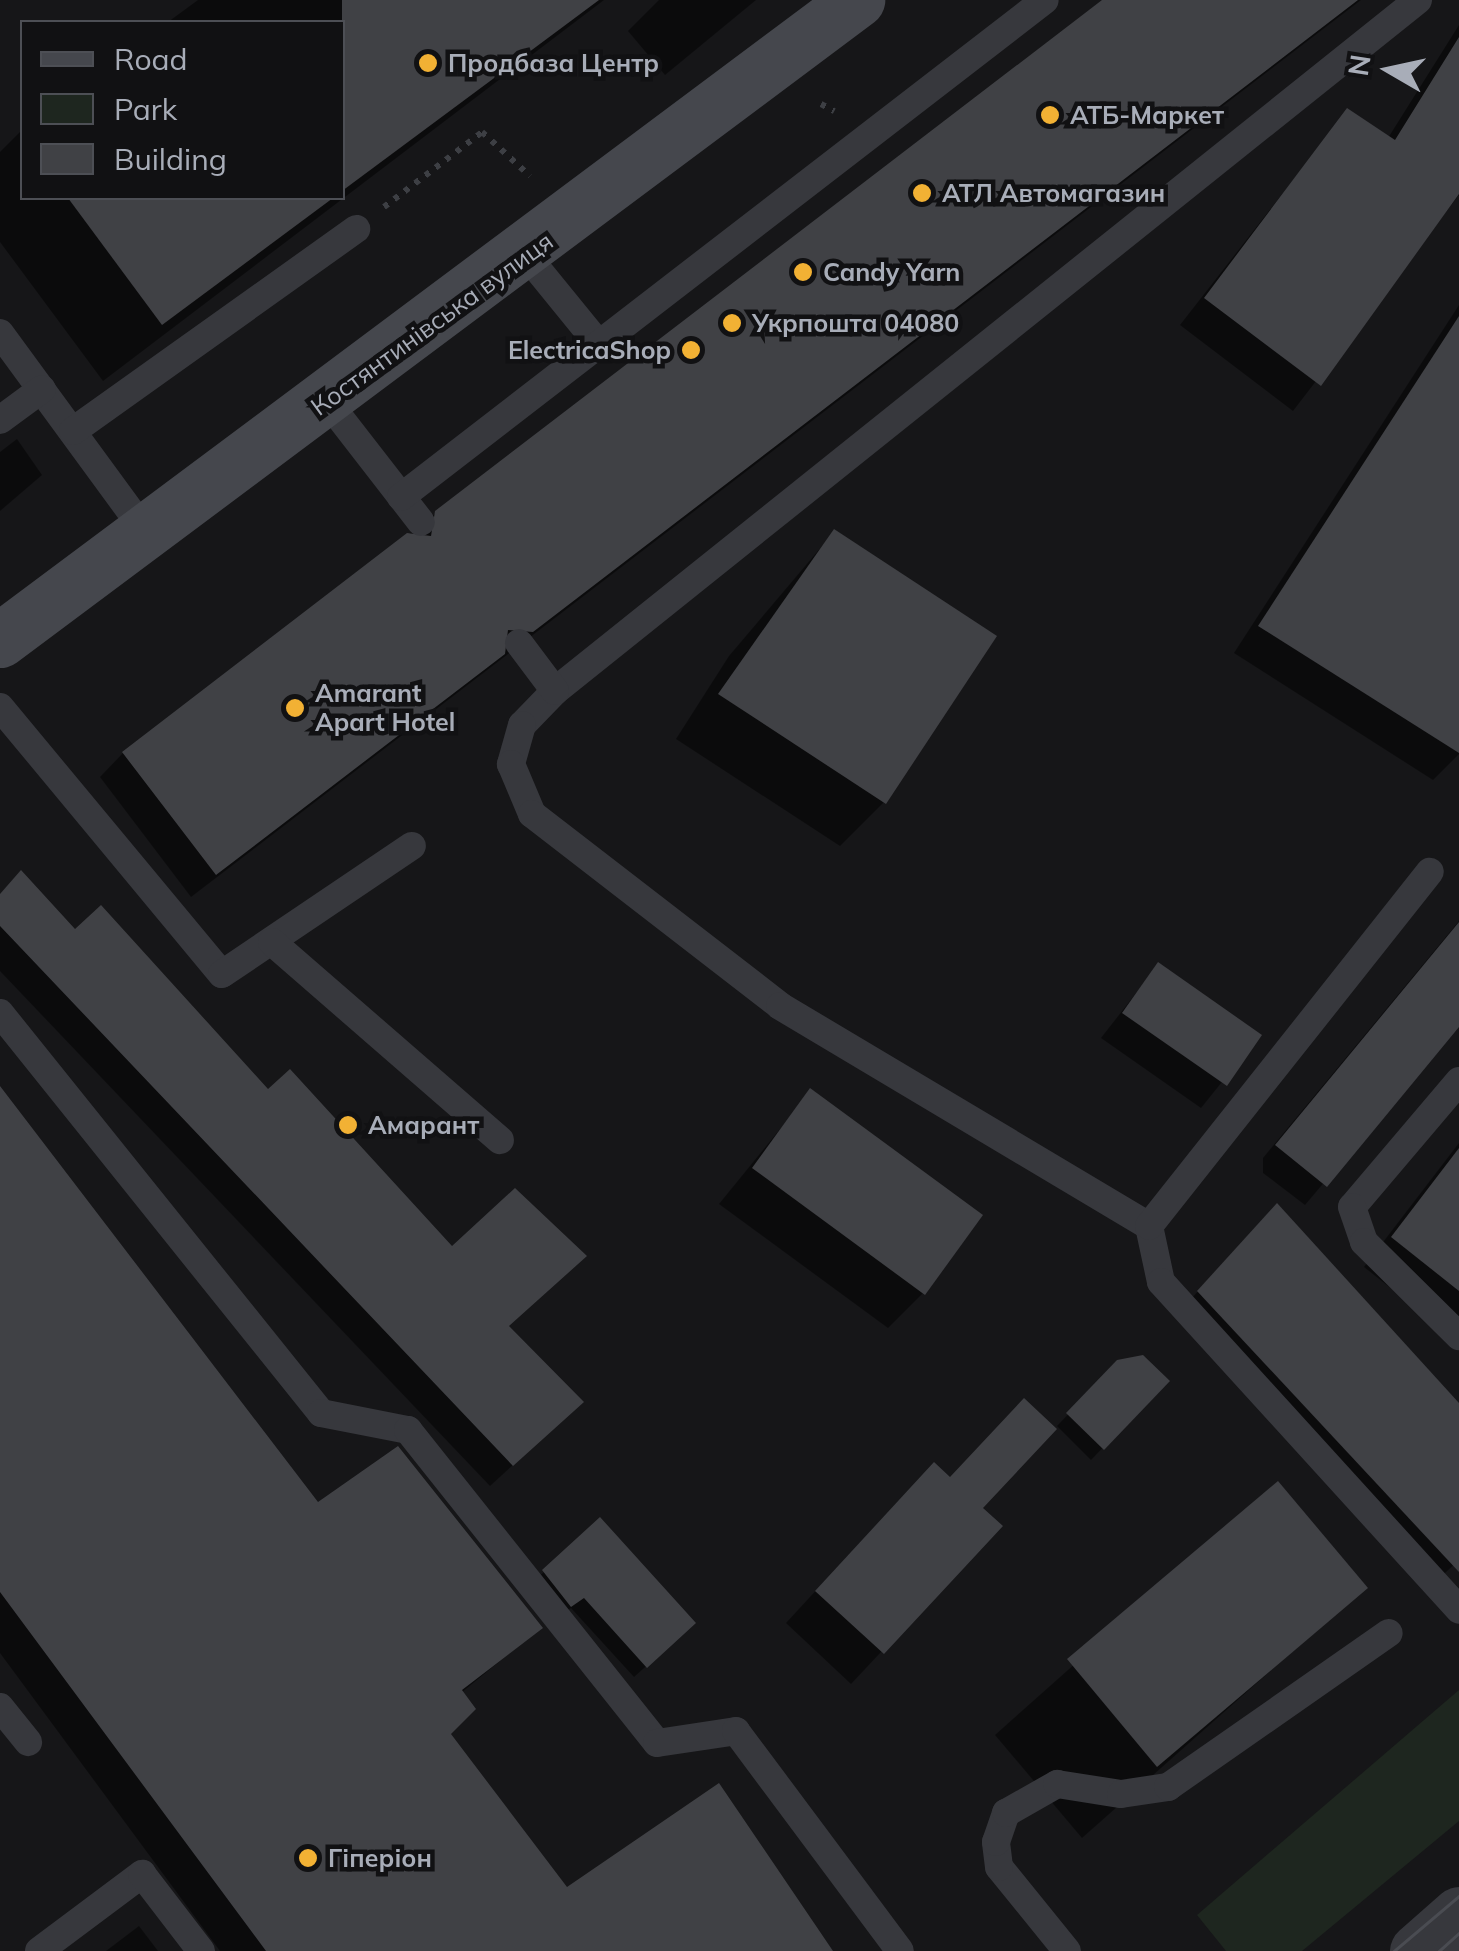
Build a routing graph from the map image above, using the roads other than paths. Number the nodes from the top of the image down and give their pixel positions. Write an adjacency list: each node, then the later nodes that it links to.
1 (858, 0): 5 (main road, Костянтинівська вулиця)
2 (1045, 0): 7 (lane)
3 (1418, 0): 17 (lane)
4 (356, 229): 11 (lane)
5 (526, 255): 7 (lane); 9 (main road, Костянтинівська вулиця)
6 (0, 333): 8 (lane)
7 (598, 342): 12 (lane)
8 (42, 389): 10 (lane); 11 (lane)
9 (327, 402): 12 (lane); 14 (main road, Костянтинівська вулиця)
10 (0, 420)
11 (73, 431): 14 (lane)
12 (401, 496): 13 (lane)
13 (420, 522)
14 (145, 531): 15 (main road, Костянтинівська вулиця)
15 (0, 640)
16 (519, 643): 17 (lane)
17 (556, 691): 25 (lane)
18 (0, 707): 21 (lane)
19 (412, 846): 21 (lane)
20 (1430, 872): 25 (lane)
21 (272, 942): 24 (lane)
22 (0, 1013): 34 (lane)
23 (1459, 1082): 26 (lane)
24 (500, 1140)
25 (1149, 1226): 27 (lane)
26 (1459, 1336)
27 (1459, 1610)
28 (1390, 1633): 35 (lane)
29 (0, 1707): 30 (lane)
30 (28, 1742)
31 (1459, 1914): 36 (street)
32 (39, 1951): 33 (lane)
33 (201, 1951)
34 (900, 1951)
35 (1067, 1951)
36 (1417, 1951)

